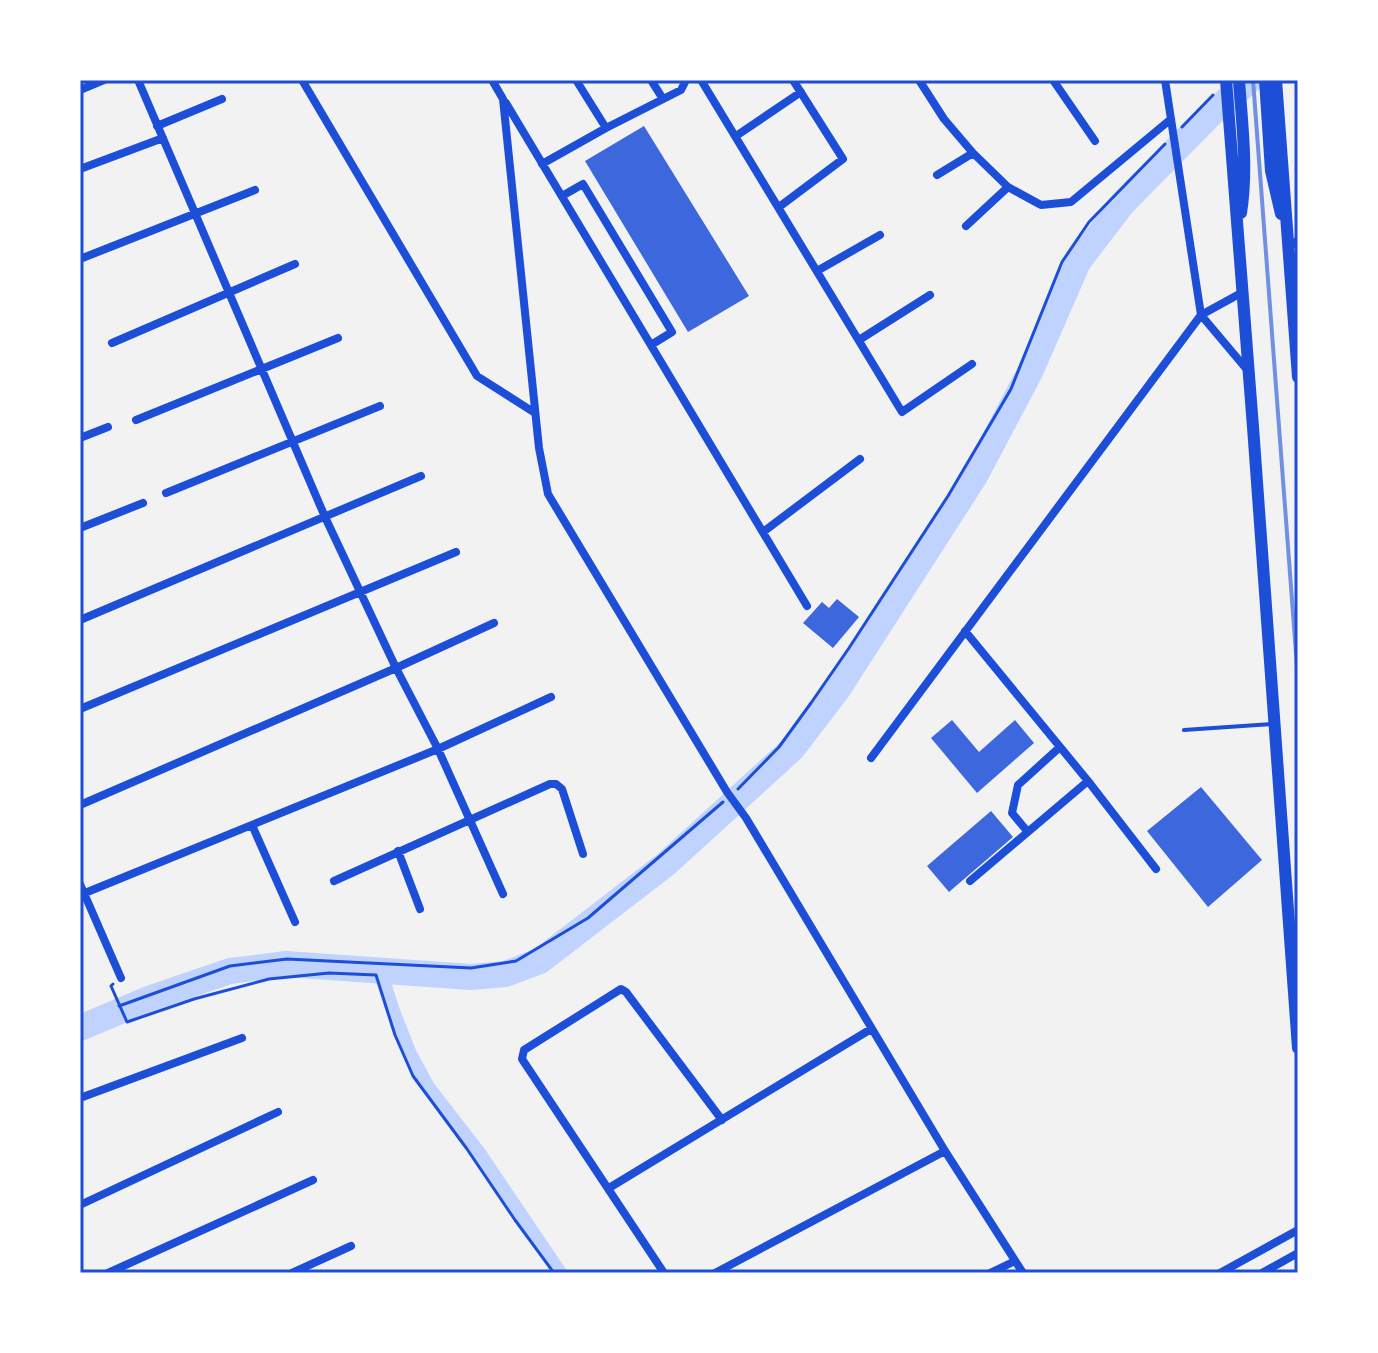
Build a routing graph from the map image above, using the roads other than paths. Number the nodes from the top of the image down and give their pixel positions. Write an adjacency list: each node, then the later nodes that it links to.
1 (104, 80): 17 (street)
2 (138, 80): 23 (street)
3 (302, 80): 57 (street)
4 (492, 80): 20 (street)
5 (576, 80): 24 (street)
6 (651, 80): 21 (street)
7 (686, 80): 21 (street)
8 (701, 80): 25 (street)
9 (793, 80): 18 (street)
10 (919, 80): 28 (street)
11 (1053, 80): 27 (street)
12 (1165, 80): 22 (street)
13 (1226, 80): 39 (main road)
14 (1239, 80): 39 (main road)
15 (1265, 80): 40 (main road)
16 (1277, 85): 40 (main road)
17 (80, 90)
18 (801, 92): 25 (street); 35 (street)
19 (222, 99): 23 (street)
20 (503, 99): 29 (street); 57 (street)
21 (663, 99): 24 (street)
22 (1171, 119): 32 (street); 47 (street)
23 (157, 126): 26 (street)
24 (606, 128): 29 (street)
25 (736, 136): 35 (street)
26 (163, 138): 30 (street); 36 (street)
27 (1095, 141)
28 (973, 153): 31 (street); 32 (street)
29 (542, 164): 34 (street)
30 (80, 169)
31 (937, 175)
32 (1008, 187): 37 (street)
33 (255, 190): 36 (street)
34 (562, 196): 51 (street); 51 (street)
35 (779, 207): 43 (street)
36 (195, 214): 41 (street); 44 (street)
37 (966, 226)
38 (880, 235): 43 (street)
39 (1238, 236): 45 (main road)
40 (1291, 240): 55 (main road)
41 (80, 259)
42 (295, 264): 44 (street)
43 (817, 271): 49 (street)
44 (229, 292): 50 (street); 53 (street)
45 (1243, 292): 47 (street); 54 (main road)
46 (930, 295): 49 (street)
47 (1201, 315): 54 (street); 74 (street)
48 (338, 338): 53 (street)
49 (859, 340): 52 (street)
50 (112, 343)
51 (651, 345): 68 (street)
52 (972, 364)
53 (262, 369): 58 (street); 61 (street)
54 (1249, 373): 78 (main road)
55 (1298, 377)
56 (380, 406): 61 (street)
57 (535, 413): 99 (street)
58 (136, 420)
59 (108, 427): 60 (street)
60 (80, 438)
61 (292, 441): 64 (street); 66 (street)
62 (860, 459): 68 (street)
63 (421, 476): 66 (street)
64 (166, 493)
65 (143, 503): 67 (street)
66 (325, 517): 70 (street); 72 (street)
67 (80, 528)
68 (763, 532): 71 (street)
69 (456, 552): 70 (street)
70 (360, 592): 75 (street); 77 (street)
71 (807, 606)
72 (80, 620)
73 (494, 623): 75 (street)
74 (965, 631): 80 (street); 82 (street)
75 (396, 668): 81 (street); 84 (street)
76 (551, 697): 81 (street)
77 (80, 709)
78 (1275, 723): 79 (lane); 101 (main road)
79 (1184, 730)
80 (1060, 747): 83 (street); 87 (street)
81 (438, 749): 85 (street); 86 (street)
82 (871, 758)
83 (1088, 781): 87 (street); 90 (street)
84 (80, 805)
85 (470, 819): 88 (street); 89 (street); 95 (street)
86 (252, 825): 94 (street); 97 (street)
87 (1027, 831): 92 (street)
88 (398, 851): 91 (street); 96 (street)
89 (583, 854)
90 (1156, 869)
91 (334, 881)
92 (970, 881)
93 (80, 884): 94 (street)
94 (82, 894): 98 (street)
95 (503, 894)
96 (420, 909)
97 (295, 922)
98 (121, 978)
99 (871, 1029): 104 (street); 105 (street)
100 (242, 1038): 102 (street)
101 (1298, 1048)
102 (80, 1098)
103 (278, 1112): 108 (street)
104 (722, 1120): 107 (street); 107 (street)
105 (945, 1151): 112 (street); 116 (street)
106 (313, 1180): 113 (street)
107 (609, 1188): 115 (street)
108 (80, 1205)
109 (1298, 1230): 119 (street)
110 (351, 1246): 114 (street)
111 (1298, 1253): 120 (street)
112 (1015, 1261): 117 (street); 118 (street)
113 (108, 1273)
114 (292, 1273)
115 (664, 1273)
116 (715, 1273)
117 (990, 1273)
118 (1023, 1273)
119 (1220, 1273)
120 (1262, 1273)

